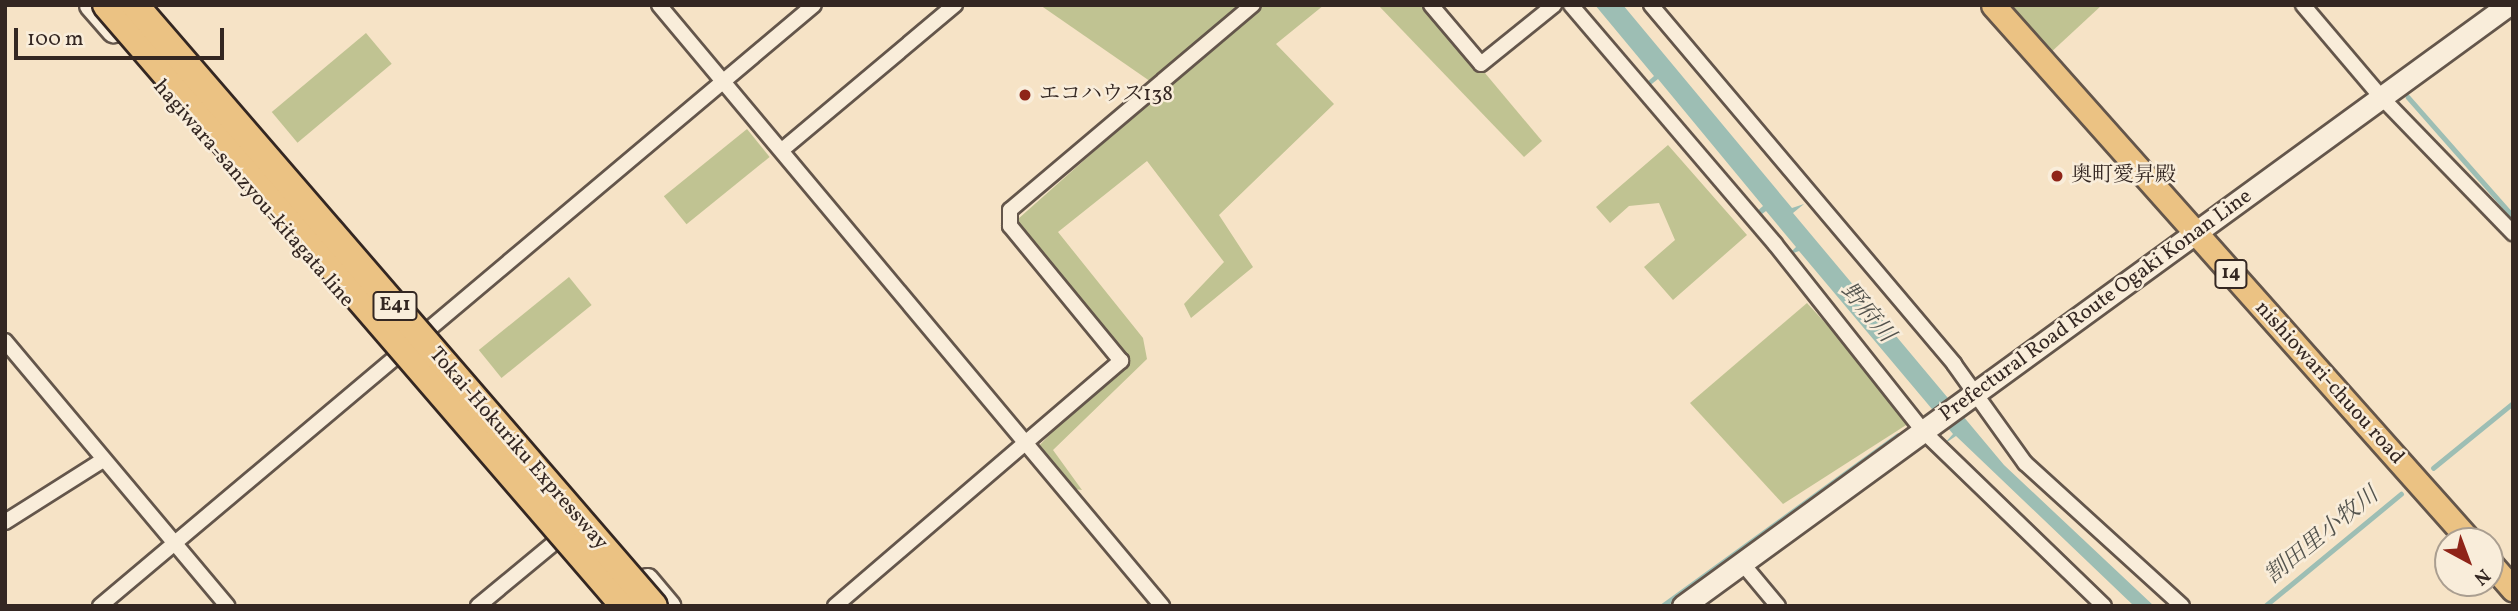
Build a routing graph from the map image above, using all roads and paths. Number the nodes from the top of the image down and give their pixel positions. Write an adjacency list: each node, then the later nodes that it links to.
1 (90, 5): 23 (main road, hagiwara-sanzyou-kitagata line)
2 (106, 5): 37 (highway, Tokai-Hokuriku Expressway / E41, bridge)
3 (135, 5): 38 (highway, Tokai-Hokuriku Expressway / E41, bridge)
4 (151, 5): 21 (main road)
5 (659, 5): 16 (street)
6 (814, 5): 16 (street)
7 (955, 5): 18 (street)
8 (1253, 5): 26 (street)
9 (1431, 5): 10 (street)
10 (1554, 5)
11 (1571, 5): 25 (street)
12 (1651, 5): 24 (street)
13 (1993, 5): 20 (main road, nishiowari-chuou road / 14)
14 (2302, 5): 17 (street)
15 (2508, 5): 17 (main road, Prefectural Road Route Ogaki Konan Line)
16 (722, 81): 18 (street); 21 (street)
17 (2381, 97): 19 (street); 20 (main road, Prefectural Road Route Ogaki Konan Line)
18 (782, 150): 26 (street)
19 (2513, 233)
20 (2194, 234): 24 (main road, Prefectural Road Route Ogaki Konan Line); 29 (main road, nishiowari-chuou road / 14)
21 (430, 328): 23 (street); 39 (main road)
22 (5, 341): 27 (street)
23 (394, 358): 30 (street); 31 (main road, hagiwara-sanzyou-kitagata line)
24 (1974, 397): 25 (main road, Prefectural Road Route Ogaki Konan Line); 45 (street)
25 (1924, 432): 32 (main road, Prefectural Road Route Ogaki Konan Line); 44 (street)
26 (1025, 443): 40 (street); 41 (street)
27 (103, 460): 28 (street); 30 (street)
28 (5, 522)
29 (2457, 527)
30 (174, 543): 33 (street); 34 (street)
31 (554, 543): 35 (street); 36 (main road, hagiwara-sanzyou-kitagata line)
32 (1742, 563): 42 (main road, Prefectural Road Route Ogaki Konan Line); 43 (street)
33 (100, 606)
34 (227, 606)
35 (478, 606)
36 (608, 606)
37 (624, 606)
38 (654, 606)
39 (670, 606)
40 (835, 606)
41 (1162, 606)
42 (1683, 606)
43 (1778, 606)
44 (2104, 606)
45 (2182, 606)

